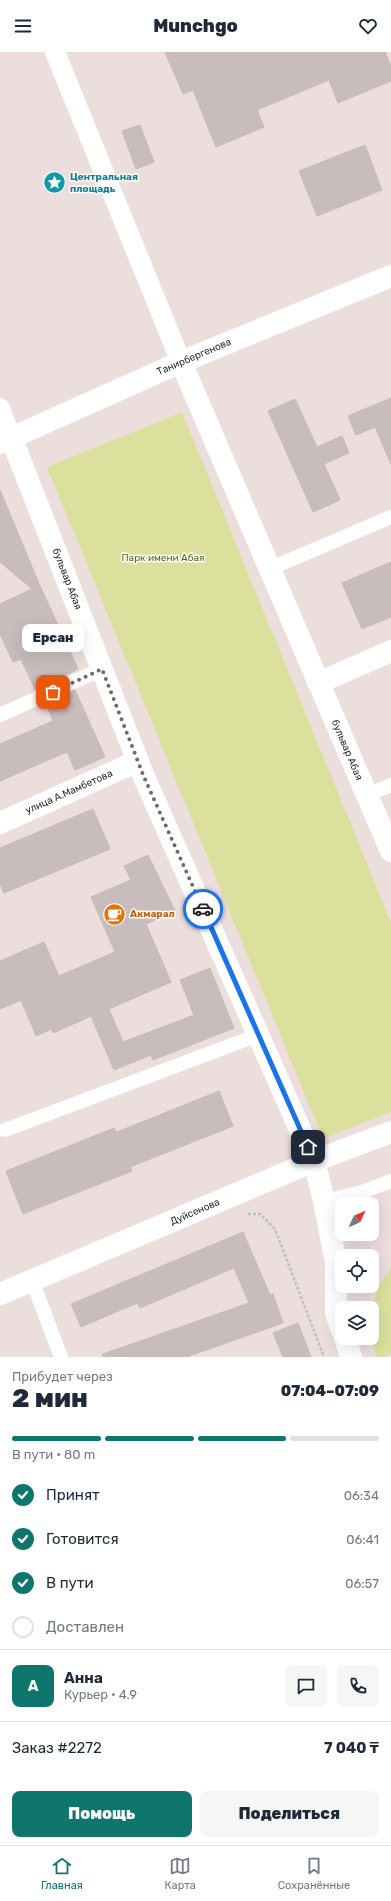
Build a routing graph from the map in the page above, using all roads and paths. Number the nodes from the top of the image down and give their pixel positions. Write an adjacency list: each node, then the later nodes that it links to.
1 (54, 52): 3 (street)
2 (391, 276): 3 (street, Танирбергенова)
3 (181, 362): 5 (street, Танирбергенова); 7 (street, бульвар Абая)
4 (0, 408): 5 (street)
5 (6, 440): 9 (street, бульвар Абая)
6 (391, 517): 7 (lane)
7 (269, 569): 10 (street, бульвар Абая)
8 (391, 651): 10 (street)
9 (102, 669): 11 (lane); 12 (street, бульвар Абая)
10 (318, 683): 14 (street, бульвар Абая)
11 (0, 715)
12 (138, 761): 15 (street, улица А.Мамбетова); 17 (street, бульвар Абая)
13 (391, 785): 14 (lane)
14 (367, 795): 16 (street, бульвар Абая)
15 (0, 823)
16 (391, 851)
17 (258, 1035): 18 (lane); 20 (street, бульвар Абая)
18 (5, 1130)
19 (391, 1132): 20 (street, Дуйсенова)
20 (314, 1161): 22 (street); 24 (street, Дуйсенова)
21 (391, 1181): 22 (lane)
22 (324, 1201): 26 (street)
23 (246, 1214): 29 (path)
24 (32, 1280): 25 (street, Дуйсенова); 28 (lane)
25 (0, 1294)
26 (336, 1301)
27 (348, 1345): 30 (street)
28 (61, 1357)
29 (324, 1357)
30 (352, 1357)

